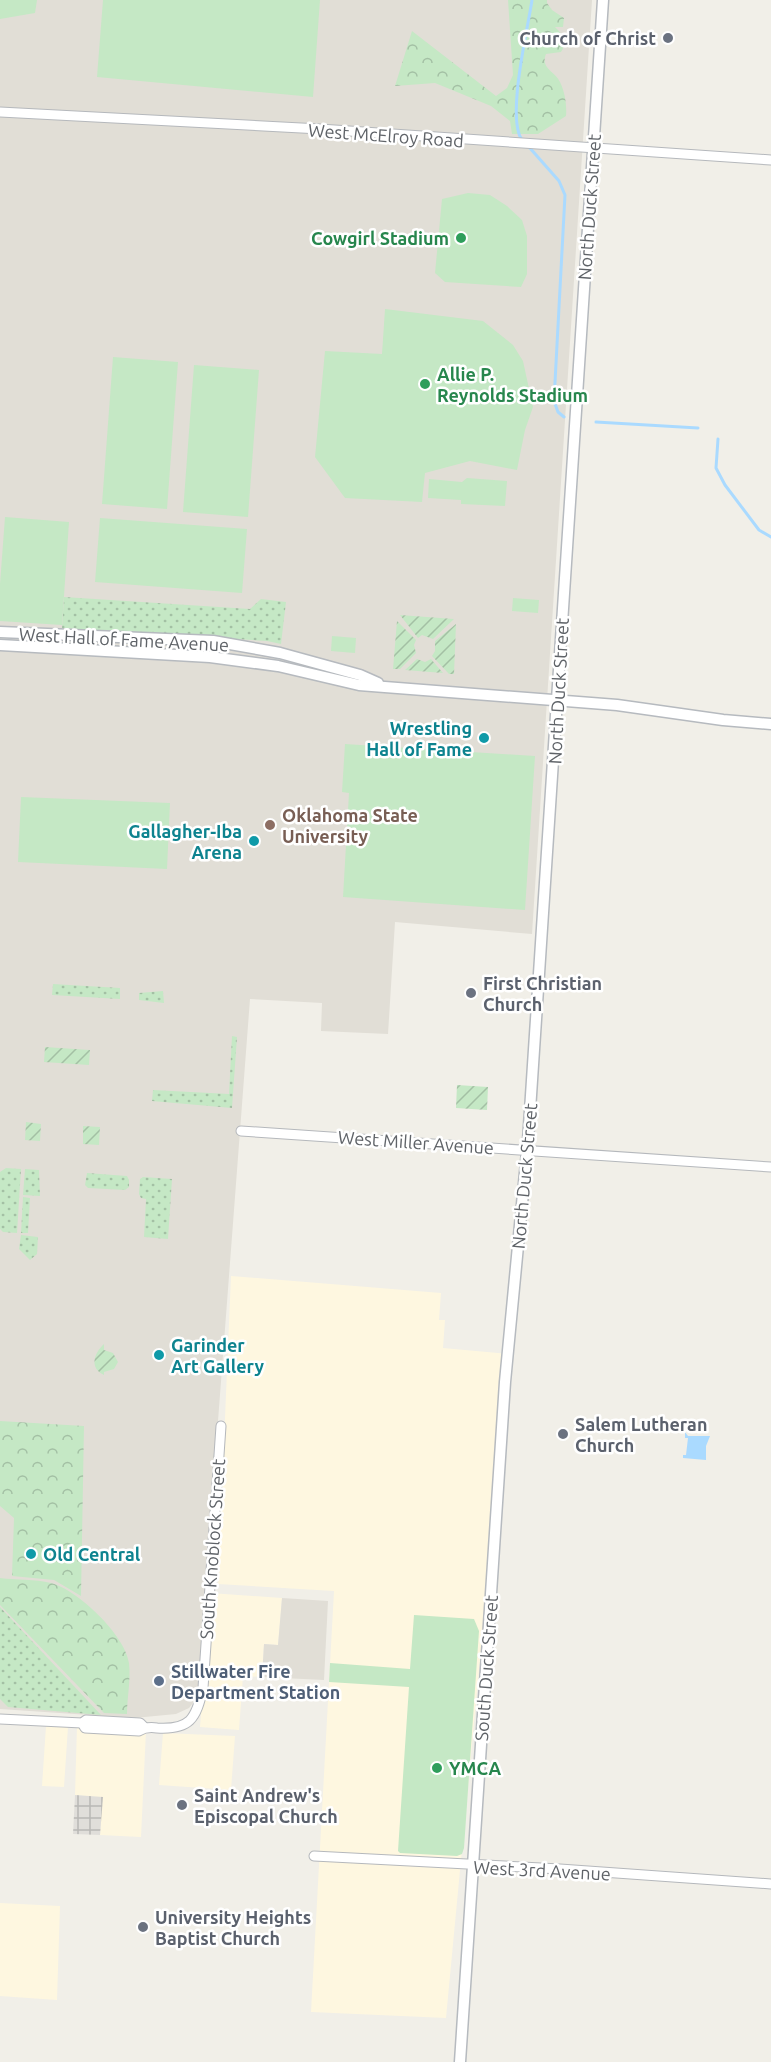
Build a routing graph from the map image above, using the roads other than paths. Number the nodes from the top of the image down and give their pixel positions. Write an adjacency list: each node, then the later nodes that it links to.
1 (603, 0): 3 (main road, North Duck Street)
2 (0, 112): 3 (street, West McElroy Road)
3 (594, 148): 4 (street, West McElroy Road); 8 (main road, North Duck Street)
4 (771, 160)
5 (0, 632): 7 (main road, West Hall of Fame Avenue)
6 (0, 645): 7 (main road, West Hall of Fame Avenue)
7 (387, 686): 8 (main road, West Hall of Fame Avenue)
8 (557, 700): 9 (main road, West Hall of Fame Avenue); 11 (main road, North Duck Street)
9 (771, 724)
10 (241, 1131): 11 (street, West Miller Avenue)
11 (527, 1150): 12 (street, West Miller Avenue); 13 (main road, North Duck Street)
12 (771, 1167)
13 (506, 1382): 17 (main road, South Duck Street)
14 (221, 1426): 15 (street, South Knoblock Street)
15 (0, 1719)
16 (314, 1856): 17 (street, West 3rd Avenue)
17 (473, 1866): 18 (street, West 3rd Avenue); 19 (main road, South Duck Street)
18 (771, 1884)
19 (460, 2062)

